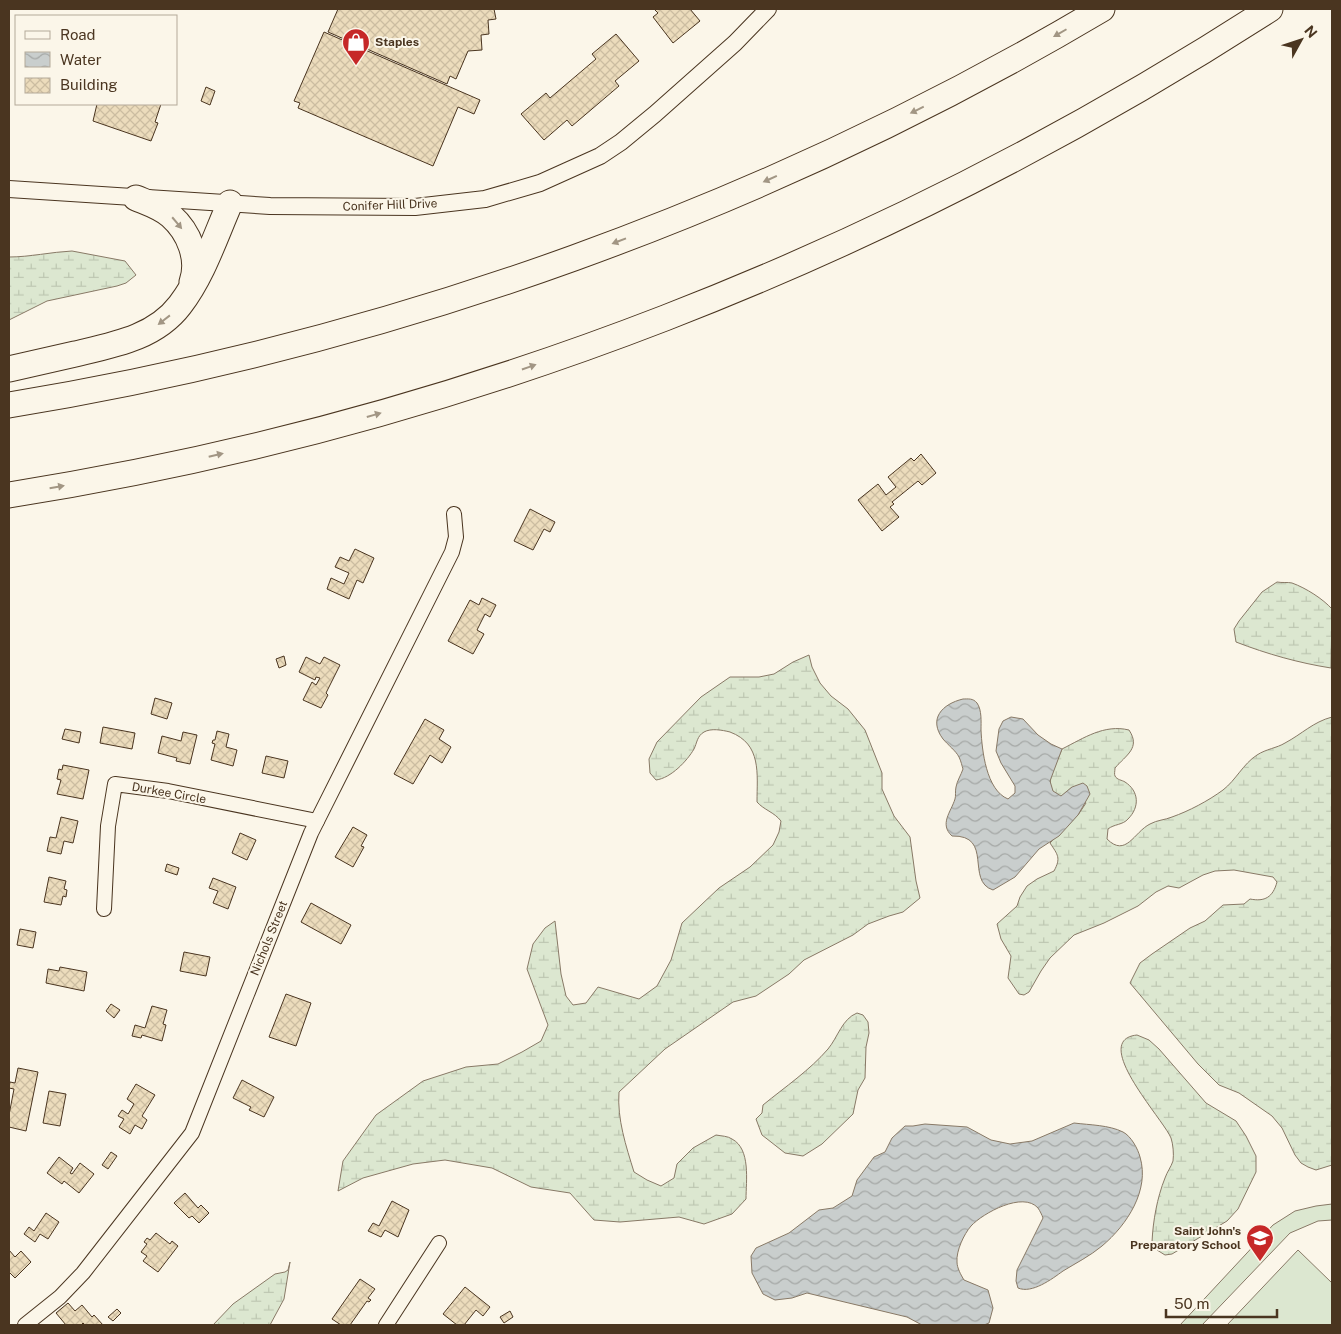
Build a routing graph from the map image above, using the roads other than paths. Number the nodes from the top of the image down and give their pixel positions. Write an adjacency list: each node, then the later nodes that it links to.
1 (768, 9): 6 (street, Conifer Hill Drive)
2 (1102, 9): 9 (highway, one-way to 9)
3 (1270, 9): 10 (highway, one-way to 3)
4 (9, 189): 5 (street, Conifer Hill Drive)
5 (136, 198): 6 (street, Conifer Hill Drive); 7 (highway, one-way to 7)
6 (230, 203): 7 (highway)
7 (190, 288): 8 (highway, one-way to 8)
8 (9, 369)
9 (9, 405)
10 (9, 495)
11 (454, 514): 12 (street, Nichols Street)
12 (317, 821): 13 (street, Durkee Circle); 15 (street, Nichols Street)
13 (104, 908)
14 (439, 1242): 16 (street)
15 (25, 1325)
16 (386, 1325)

